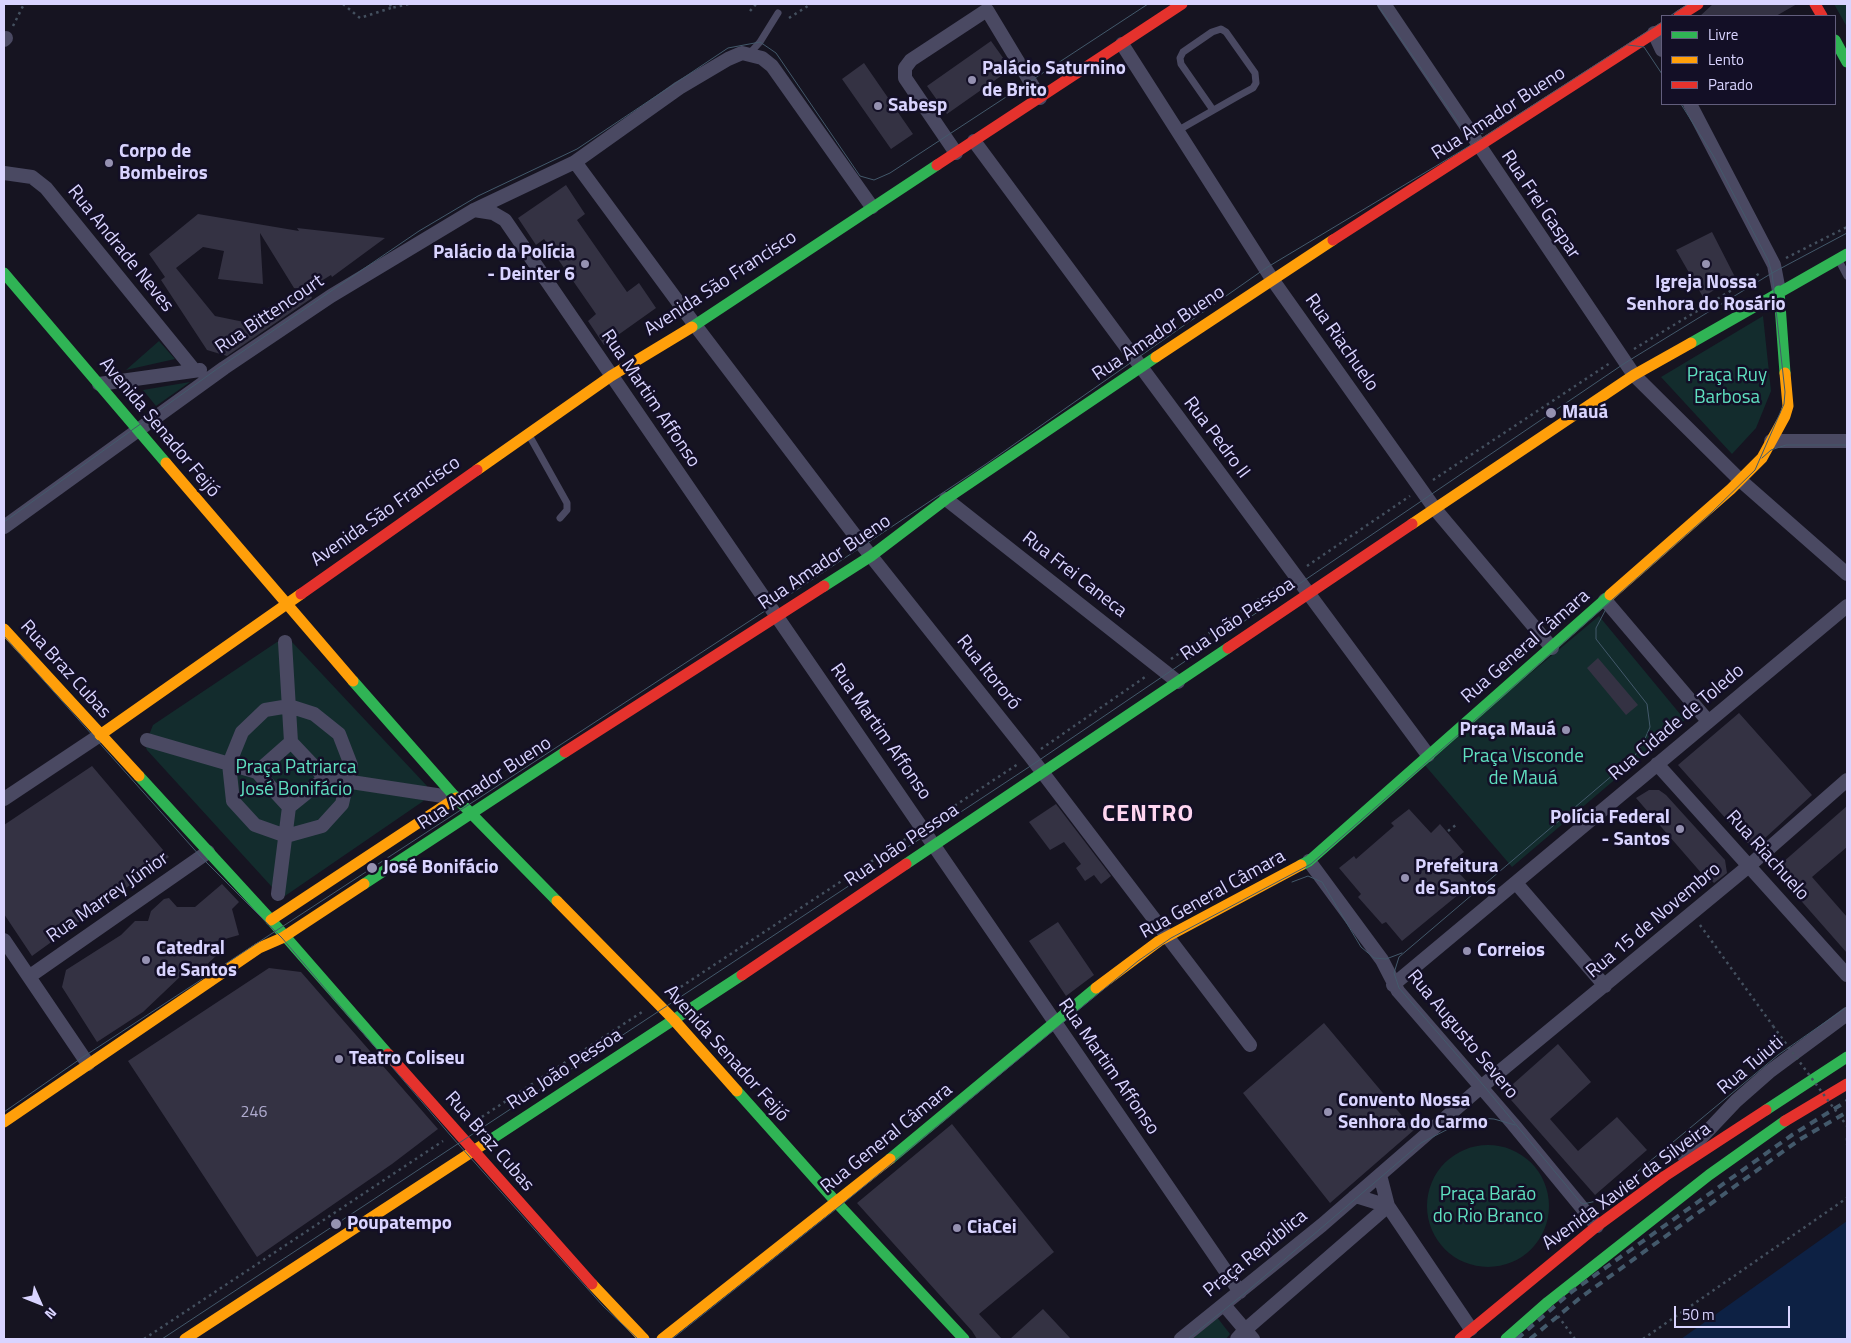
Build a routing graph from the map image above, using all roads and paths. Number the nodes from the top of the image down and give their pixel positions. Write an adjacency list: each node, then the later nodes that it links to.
1 (24, 4): 17 (path)
2 (343, 4): 11 (path)
3 (390, 4): 11 (path)
4 (410, 4): 11 (path)
5 (756, 4): 12 (path)
6 (1182, 4): 19 (main road, Avenida São Francisco)
7 (1384, 4): 28 (street, Rua Frei Gaspar)
8 (1698, 4): 14 (main road)
9 (1815, 4): 15 (main road)
10 (986, 7): 23 (street); 29 (street)
11 (391, 8)
12 (750, 11)
13 (778, 13): 21 (lane)
14 (1681, 15)
15 (1821, 15)
16 (1658, 31): 20 (street); 28 (main road, Rua Amador Bueno)
17 (5, 39)
18 (1836, 42): 22 (main road)
19 (1122, 44): 23 (main road, Avenida São Francisco); 26 (street, Rua Riachuelo)
20 (1661, 45)
21 (749, 54): 30 (street, Rua Bittencourt); 33 (street)
22 (1847, 62)
23 (1040, 98): 27 (main road, Avenida São Francisco)
24 (1691, 105): 38 (street)
25 (1213, 110): 25 (lane); 26 (lane)
26 (1177, 131): 41 (street, Rua Riachuelo)
27 (974, 142): 29 (main road, Avenida São Francisco); 46 (street, Rua Pedro II)
28 (1480, 148): 41 (main road, Rua Amador Bueno); 44 (street, Rua Frei Gaspar)
29 (956, 153): 33 (main road, Avenida São Francisco)
30 (574, 162): 32 (street, Rua Bittencourt); 43 (street, Rua Itororó)
31 (4, 173): 47 (street, Rua Andrade Neves)
32 (507, 192): 34 (street, Rua Bittencourt); 35 (street)
33 (872, 207): 43 (main road, Avenida São Francisco)
34 (474, 210): 35 (street); 45 (street, Rua Bittencourt)
35 (505, 220): 49 (street, Rua Martim Affonso)
36 (1847, 226): 38 (path)
37 (1842, 256): 40 (lane); 42 (main road)
38 (1774, 265): 42 (street); 44 (path)
39 (4, 273): 50 (main road, Avenida Senador Feijó)
40 (1847, 276)
41 (1272, 279): 46 (main road, Rua Amador Bueno); 56 (street, Rua Riachuelo)
42 (1779, 291): 48 (main road); 53 (main road)
43 (695, 325): 49 (main road, Avenida São Francisco); 61 (street, Rua Itororó)
44 (1620, 357): 48 (street, Rua Frei Gaspar); 56 (path)
45 (224, 368): 47 (street); 51 (street, Rua Bittencourt)
46 (1140, 368): 57 (main road, Rua Amador Bueno); 63 (street, Rua Pedro II)
47 (194, 370): 50 (street)
48 (1634, 375): 55 (street); 58 (main road, Rua João Pessoa)
49 (611, 376): 52 (main road, Avenida São Francisco); 68 (street, Rua Martim Affonso)
50 (99, 384): 51 (main road, Avenida Senador Feijó)
51 (138, 430): 60 (street, Rua Bittencourt); 66 (main road, Avenida Senador Feijó)
52 (529, 434): 59 (lane); 66 (main road, Avenida São Francisco)
53 (1771, 441): 54 (street); 55 (main road)
54 (1847, 441)
55 (1740, 480): 62 (street); 65 (main road, Rua General Câmara)
56 (1421, 488): 58 (street, Rua Riachuelo); 63 (path)
57 (946, 499): 61 (main road, Rua Amador Bueno); 72 (street, Rua Frei Caneca)
58 (1435, 509): 64 (main road, Rua João Pessoa); 71 (street, Rua Riachuelo)
59 (560, 518)
60 (4, 527)
61 (871, 556): 68 (main road, Rua Amador Bueno); 80 (street, Rua Itororó)
62 (1847, 574)
63 (1294, 575): 64 (street, Rua Pedro II); 72 (path)
64 (1308, 594): 73 (main road, Rua João Pessoa); 79 (street, Rua Pedro II)
65 (1605, 600): 71 (main road, Rua General Câmara); 75 (street)
66 (287, 605): 76 (main road); 88 (main road)
67 (1847, 606): 75 (street, Rua Cidade de Toledo)
68 (778, 617): 91 (main road, Rua Amador Bueno); 93 (street, Rua Martim Affonso)
69 (4, 629): 76 (main road, Rua Braz Cubas)
70 (285, 642): 74 (street)
71 (1552, 648): 79 (main road, Rua General Câmara)
72 (1161, 667): 73 (street, Rua Frei Caneca); 80 (path)
73 (1178, 682): 84 (main road, Rua João Pessoa)
74 (289, 706): 78 (street); 81 (street); 87 (street)
75 (1708, 721): 82 (street, Rua Cidade de Toledo)
76 (100, 736): 89 (street); 97 (main road)
77 (147, 740): 81 (street)
78 (291, 742): 83 (street); 85 (street)
79 (1428, 755): 98 (main road, Rua General Câmara)
80 (1030, 756): 84 (street, Rua Itororó); 93 (path)
81 (229, 764): 83 (street); 95 (street)
82 (1657, 764): 99 (street, Rua Riachuelo); 100 (street, Rua Cidade de Toledo)
83 (257, 772): 90 (street)
84 (1042, 772): 96 (main road, Rua João Pessoa); 105 (street, Rua Itororó)
85 (325, 778): 87 (street); 90 (street)
86 (1847, 780): 99 (street, Rua 15 de Novembro)
87 (349, 781): 88 (street); 95 (street)
88 (456, 798): 91 (main road, Avenida Senador Feijó); 103 (main road)
89 (4, 799)
90 (289, 807): 95 (street)
91 (471, 813): 104 (main road, Rua Amador Bueno); 111 (main road, Avenida Senador Feijó)
92 (1456, 825): 94 (path)
93 (923, 827): 96 (street, Rua Martim Affonso); 111 (path)
94 (1448, 831)
95 (286, 836): 101 (street)
96 (935, 845): 113 (main road, Rua João Pessoa); 114 (street, Rua Martim Affonso)
97 (208, 852): 103 (main road); 107 (street, Rua Marrey Júnior)
98 (1309, 861): 105 (main road, Rua General Câmara); 109 (street, Rua Augusto Severo)
99 (1750, 865): 102 (street, Rua 15 de Novembro); 108 (street, Rua Riachuelo)
100 (1516, 883): 109 (street, Rua Cidade de Toledo); 110 (street)
101 (278, 894)
102 (1692, 913): 110 (street, Rua 15 de Novembro); 121 (path, bridge)
103 (271, 920): 104 (main road, Rua Braz Cubas)
104 (285, 935): 117 (main road, Rua Amador Bueno); 122 (main road, Rua Braz Cubas)
105 (1168, 935): 114 (main road, Rua General Câmara); 115 (street, Rua Itororó)
106 (4, 940): 107 (street)
107 (30, 976): 117 (street)
108 (1847, 976)
109 (1393, 985): 119 (street, Rua Augusto Severo)
110 (1605, 986): 119 (street, Rua 15 de Novembro)
111 (657, 1003): 113 (main road, Avenida Senador Feijó); 122 (path)
112 (1847, 1014): 127 (street, Rua Tuiuti)
113 (674, 1020): 125 (main road, Rua João Pessoa); 130 (main road, Avenida Senador Feijó)
114 (1055, 1023): 130 (main road, Rua General Câmara); 133 (street, Rua Martim Affonso)
115 (1250, 1045)
116 (1847, 1057): 127 (main road, Avenida Xavier da Silveira)
117 (88, 1064): 120 (main road, Rua Amador Bueno)
118 (1847, 1084): 134 (main road, Avenida Xavier da Silveira)
119 (1481, 1087): 126 (street, Rua 15 de Novembro); 132 (street, Rua Augusto Severo)
120 (4, 1122)
121 (1847, 1126)
122 (457, 1133): 125 (main road, Rua Braz Cubas); 138 (path)
123 (1847, 1138): 124 (path)
124 (1847, 1145)
125 (472, 1150): 139 (main road, Rua João Pessoa); 140 (main road, Rua Braz Cubas)
126 (1380, 1175): 128 (street, Praça República); 131 (street)
127 (1665, 1176): 132 (main road, Avenida Xavier da Silveira)
128 (1354, 1198): 131 (street); 133 (street, Praça República)
129 (1847, 1198): 147 (path)
130 (837, 1203): 141 (main road, Rua General Câmara); 142 (main road, Avenida Senador Feijó)
131 (1388, 1206): 136 (street); 137 (street)
132 (1597, 1226): 136 (main road, Avenida Xavier da Silveira)
133 (1240, 1292): 135 (street, Praça República)
134 (1548, 1302): 145 (main road, Avenida Xavier da Silveira); 146 (path)
135 (1224, 1305): 137 (street); 143 (street, Praça República)
136 (1471, 1329): 144 (main road, Avenida Xavier da Silveira)
137 (1245, 1336)
138 (144, 1339)
139 (185, 1339)
140 (644, 1339)
141 (662, 1339)
142 (964, 1339)
143 (1181, 1339)
144 (1460, 1339)
145 (1506, 1339)
146 (1575, 1339)
147 (1643, 1339)

